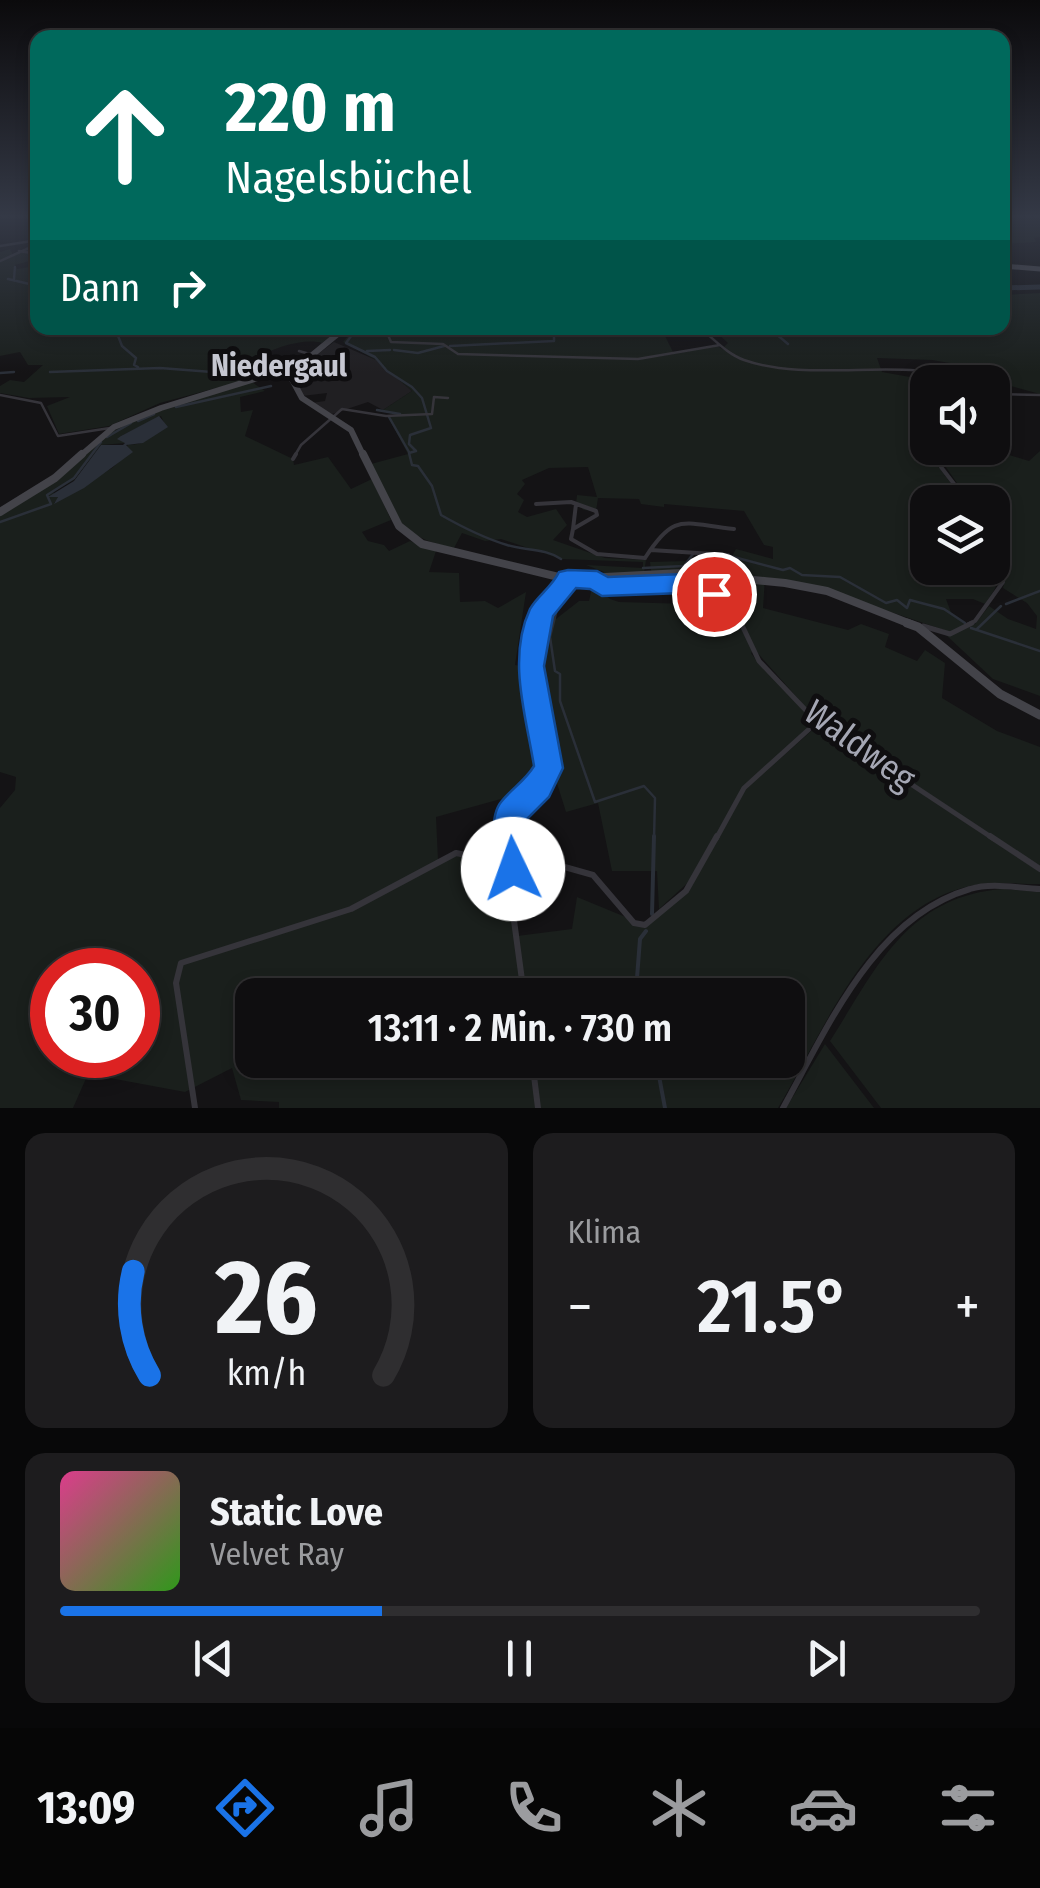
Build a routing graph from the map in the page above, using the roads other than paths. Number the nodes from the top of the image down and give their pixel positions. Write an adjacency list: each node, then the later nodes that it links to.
1 (338, 335): 6 (main road)
2 (388, 335): 4 (street)
3 (708, 335): 4 (street)
4 (720, 345): 8 (street)
5 (299, 350): 6 (street)
6 (316, 356): 7 (main road)
7 (287, 370): 17 (main road); 18 (main road)
8 (910, 373)
9 (1010, 394): 11 (street)
10 (0, 395): 18 (street)
11 (1040, 395)
12 (448, 398): 15 (street)
13 (369, 408): 14 (street)
14 (366, 414): 16 (street); 17 (street)
15 (428, 414): 16 (street)
16 (388, 416)
17 (333, 417): 19 (street); 31 (main road)
18 (114, 427): 24 (main road)
19 (294, 459)
20 (941, 467): 21 (street)
21 (955, 485)
22 (536, 504): 23 (street)
23 (576, 504): 26 (street); 26 (street)
24 (0, 512)
25 (734, 528): 27 (street)
26 (574, 529): 29 (street)
27 (651, 550): 28 (street); 29 (street)
28 (728, 554)
29 (645, 558): 30 (street)
30 (649, 570): 32 (main road); 34 (main road)
31 (568, 579): 32 (main road); 37 (street)
32 (597, 580): 36 (street, Waldweg)
33 (1000, 585): 34 (street)
34 (918, 627): 35 (main road)
35 (1040, 715)
36 (817, 722): 37 (street); 38 (street, Waldweg)
37 (514, 865): 40 (street); 41 (street)
38 (1040, 869)
39 (1040, 889): 45 (street)
40 (182, 963): 43 (street)
41 (522, 978)
42 (534, 1078): 44 (street)
43 (195, 1108)
44 (538, 1108)
45 (783, 1108)

